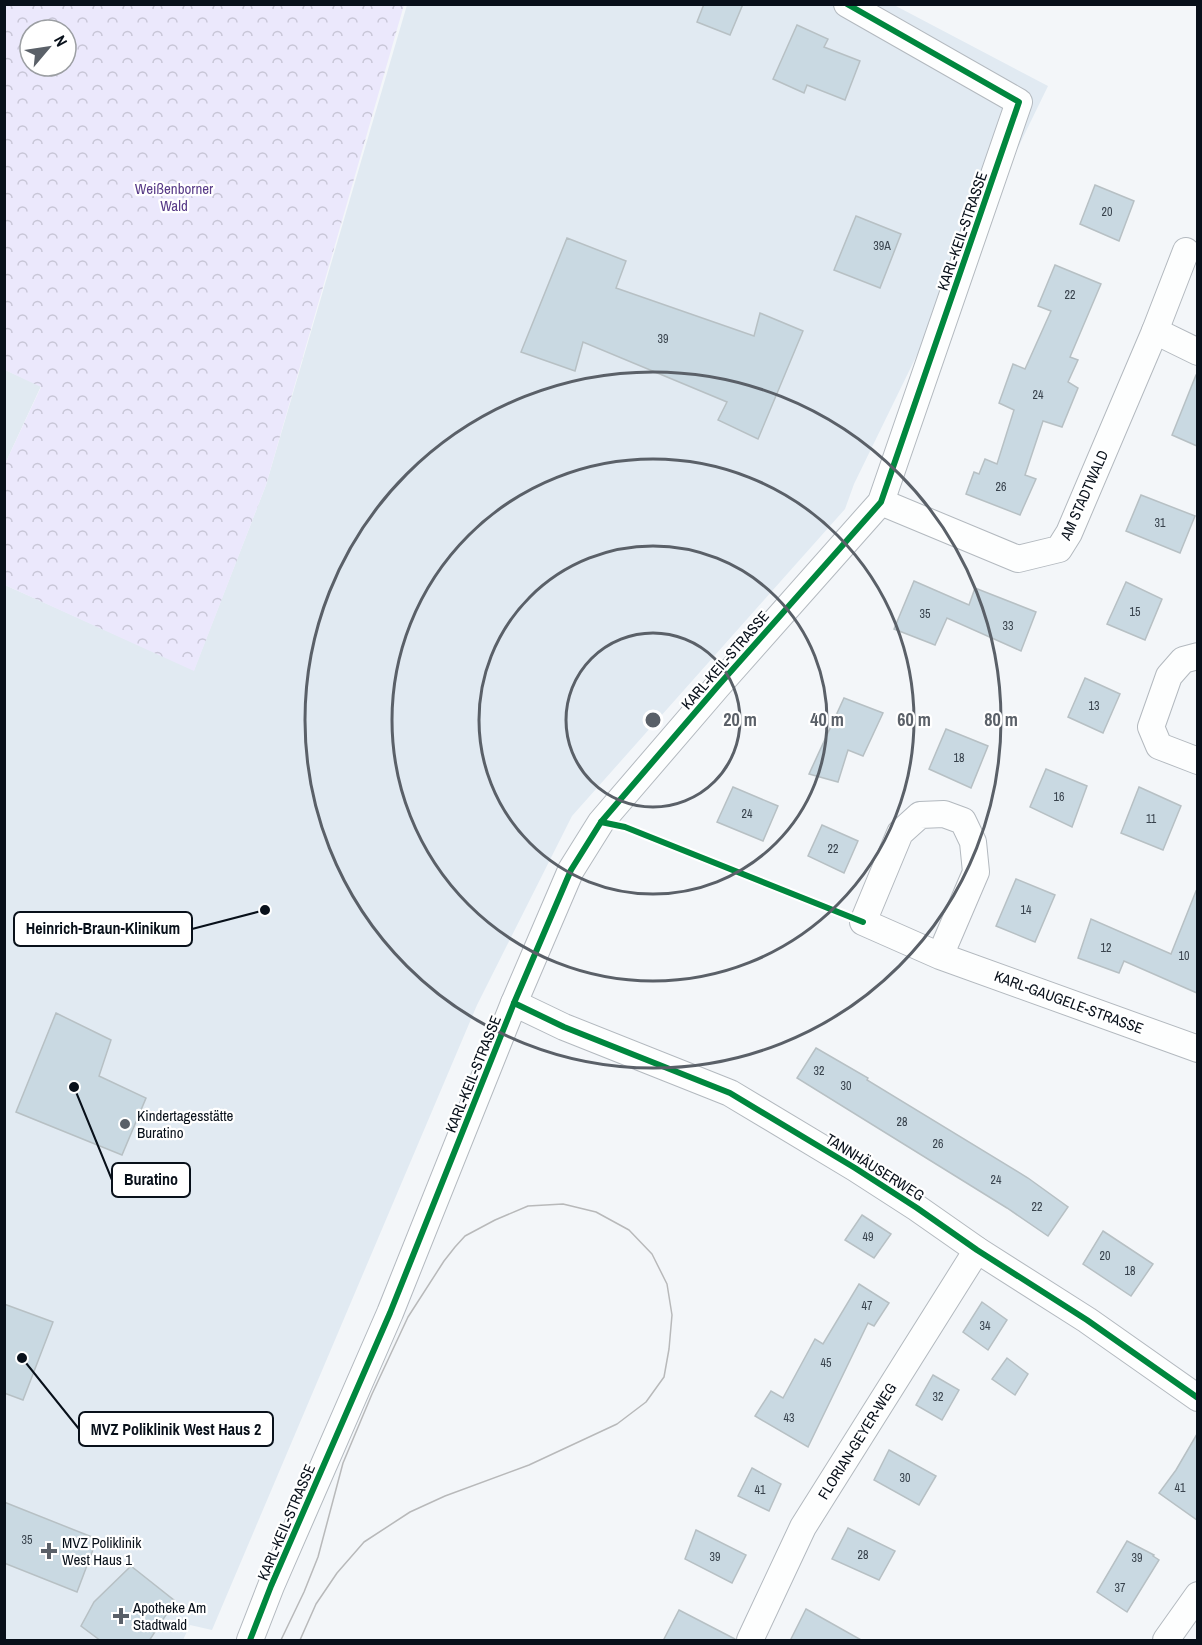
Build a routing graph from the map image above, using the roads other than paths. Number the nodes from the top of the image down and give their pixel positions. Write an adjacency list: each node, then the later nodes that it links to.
1 (847, 4): 5 (street, KARL-KEIL-STRASSE)
2 (1186, 251): 3 (street, AM STADTWALD)
3 (1155, 331): 4 (street); 5 (street, AM STADTWALD)
4 (1197, 352)
5 (881, 502): 9 (street, KARL-KEIL-STRASSE)
6 (1197, 656): 7 (street)
7 (1197, 761)
8 (940, 956): 8 (street, KARL-GAUGELE-STRASSE); 10 (street, KARL-GAUGELE-STRASSE)
9 (514, 1003): 11 (street, TANNHÄUSERWEG); 14 (street, KARL-KEIL-STRASSE)
10 (1197, 1048)
11 (977, 1250): 12 (street, TANNHÄUSERWEG); 15 (street, FLORIAN-GEYER-WEG)
12 (1197, 1398)
13 (1197, 1595): 16 (street)
14 (250, 1641)
15 (750, 1641)
16 (1166, 1641)

